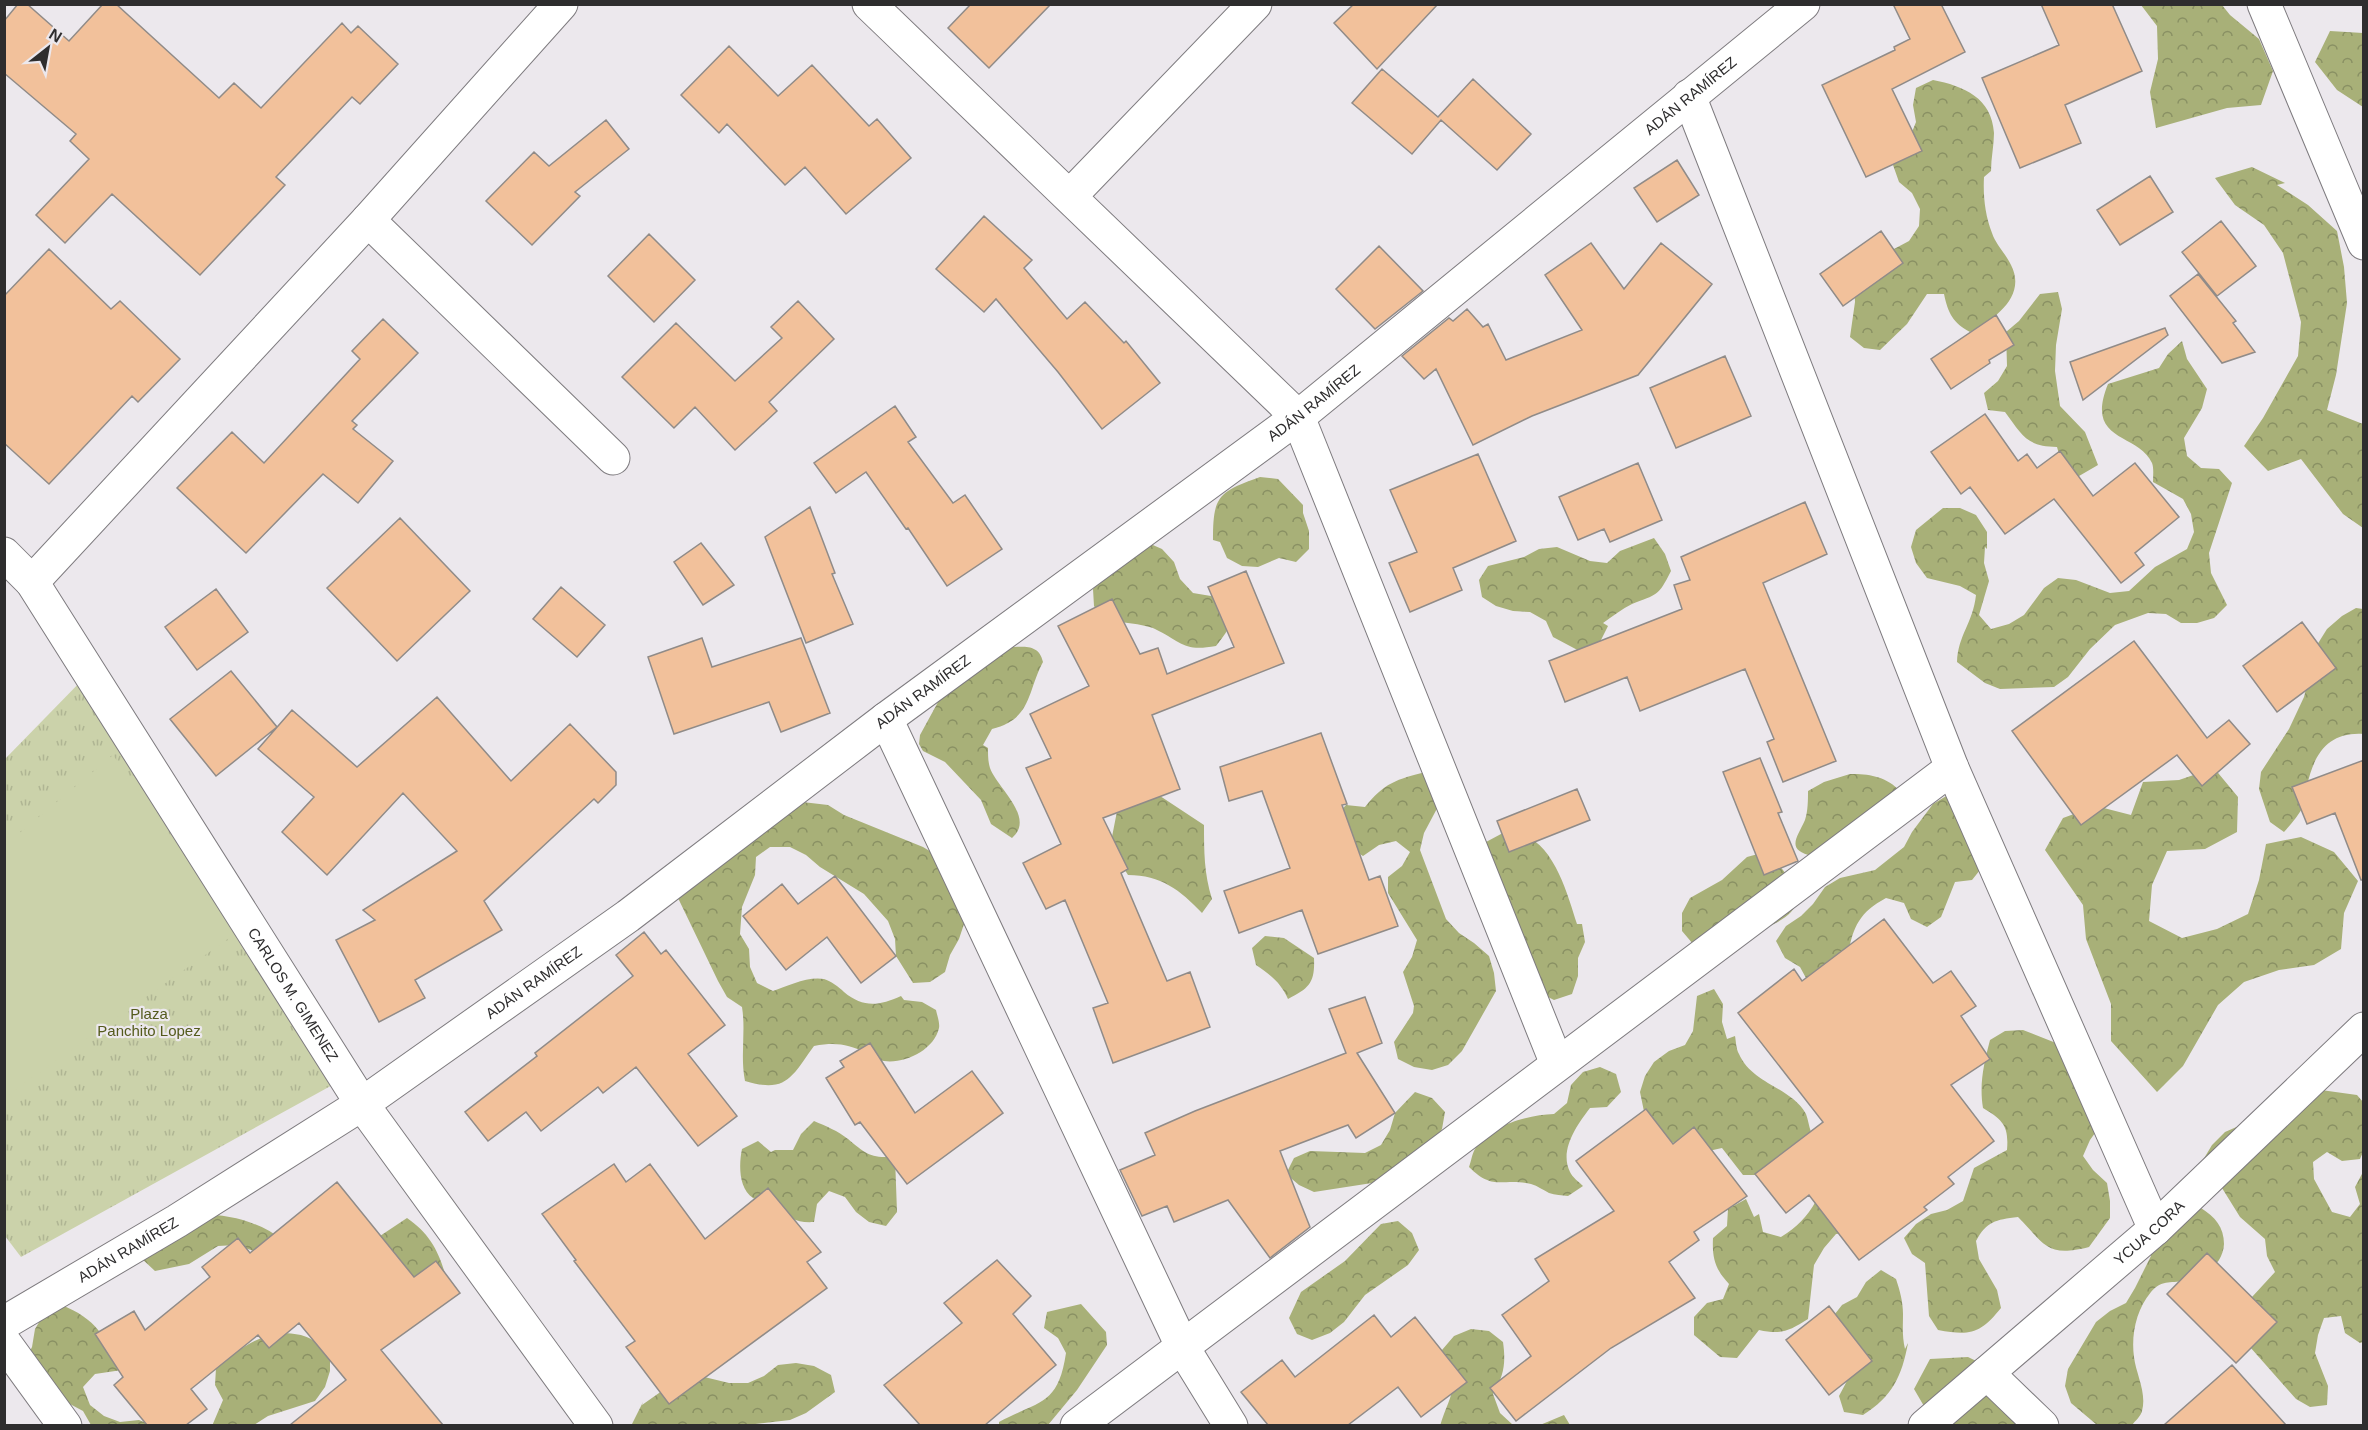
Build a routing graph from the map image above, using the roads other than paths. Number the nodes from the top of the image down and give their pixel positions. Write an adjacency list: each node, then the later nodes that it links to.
1 (561, 4): 8 (street)
2 (869, 4): 7 (street)
3 (1255, 4): 7 (street)
4 (1803, 4): 6 (street, ADÁN RAMÍREZ)
5 (2264, 4): 9 (street)
6 (1689, 96): 10 (street, ADÁN RAMÍREZ); 15 (street)
7 (1070, 196): 10 (street)
8 (368, 220): 11 (street); 13 (street)
9 (2364, 243)
10 (1298, 417): 14 (street, ADÁN RAMÍREZ); 17 (street)
11 (613, 458)
12 (4, 554): 13 (street, CARLOS M. GIMENEZ)
13 (32, 582): 18 (street, CARLOS M. GIMENEZ)
14 (886, 719): 18 (street, ADÁN RAMÍREZ); 22 (street)
15 (1952, 768): 17 (street); 19 (street)
16 (2364, 1029): 19 (street, YCUA CORA)
17 (1557, 1064): 22 (street)
18 (362, 1104): 20 (street, ADÁN RAMÍREZ); 25 (street, CARLOS M. GIMENEZ)
19 (2155, 1229): 23 (street, YCUA CORA)
20 (4, 1323)
21 (4, 1342): 24 (street)
22 (1183, 1348): 26 (street); 27 (street)
23 (1987, 1373): 28 (street, YCUA CORA); 29 (street)
24 (65, 1425)
25 (596, 1425)
26 (1077, 1425)
27 (1231, 1425)
28 (1925, 1425)
29 (2042, 1425)

